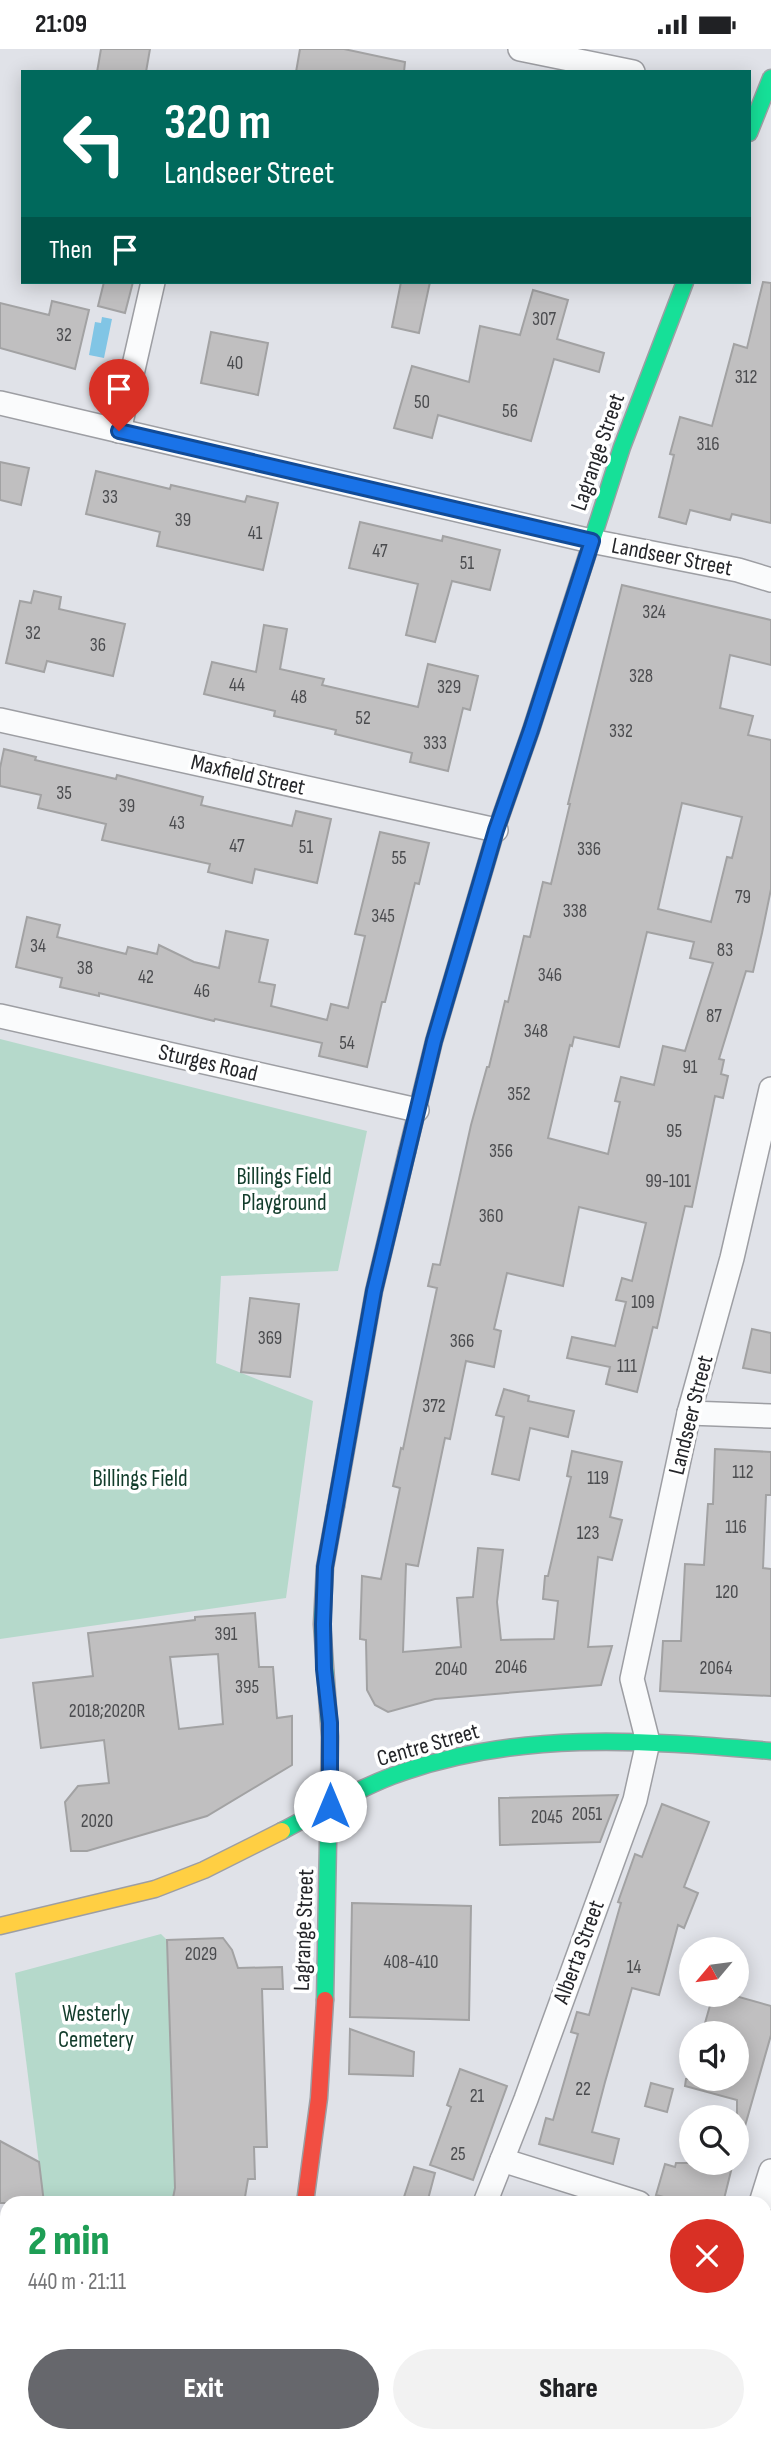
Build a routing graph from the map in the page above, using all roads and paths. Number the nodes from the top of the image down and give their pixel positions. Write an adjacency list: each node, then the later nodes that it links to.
1 (520, 49): 2 (street)
2 (623, 70)
3 (761, 92): 4 (main road)
4 (751, 126)
5 (153, 284): 8 (street)
6 (684, 284): 9 (main road, Lagrange Street)
7 (0, 404): 8 (street, Landseer Street)
8 (119, 431): 9 (street, Landseer Street)
9 (592, 541): 10 (street, Landseer Street); 12 (main road, Lagrange Street)
10 (771, 580)
11 (0, 720): 12 (street, Maxfield Street)
12 (496, 830): 15 (main road, Lagrange Street)
13 (0, 1016): 15 (street, Sturges Road)
14 (771, 1089): 16 (street, Landseer Street)
15 (417, 1111): 20 (main road, Lagrange Street)
16 (689, 1413): 17 (street); 18 (street, Landseer Street)
17 (771, 1416)
18 (648, 1742): 19 (main road, Centre Street); 20 (main road, Centre Street); 22 (street, Alberta Street)
19 (771, 1751)
20 (330, 1806): 21 (main road, Centre Street); 24 (main road, Lagrange Street)
21 (0, 1927)
22 (502, 2160): 25 (street, Alberta Street); 26 (street)
23 (771, 2171): 27 (street)
24 (306, 2196)
25 (488, 2196)
26 (617, 2196)
27 (763, 2196)

